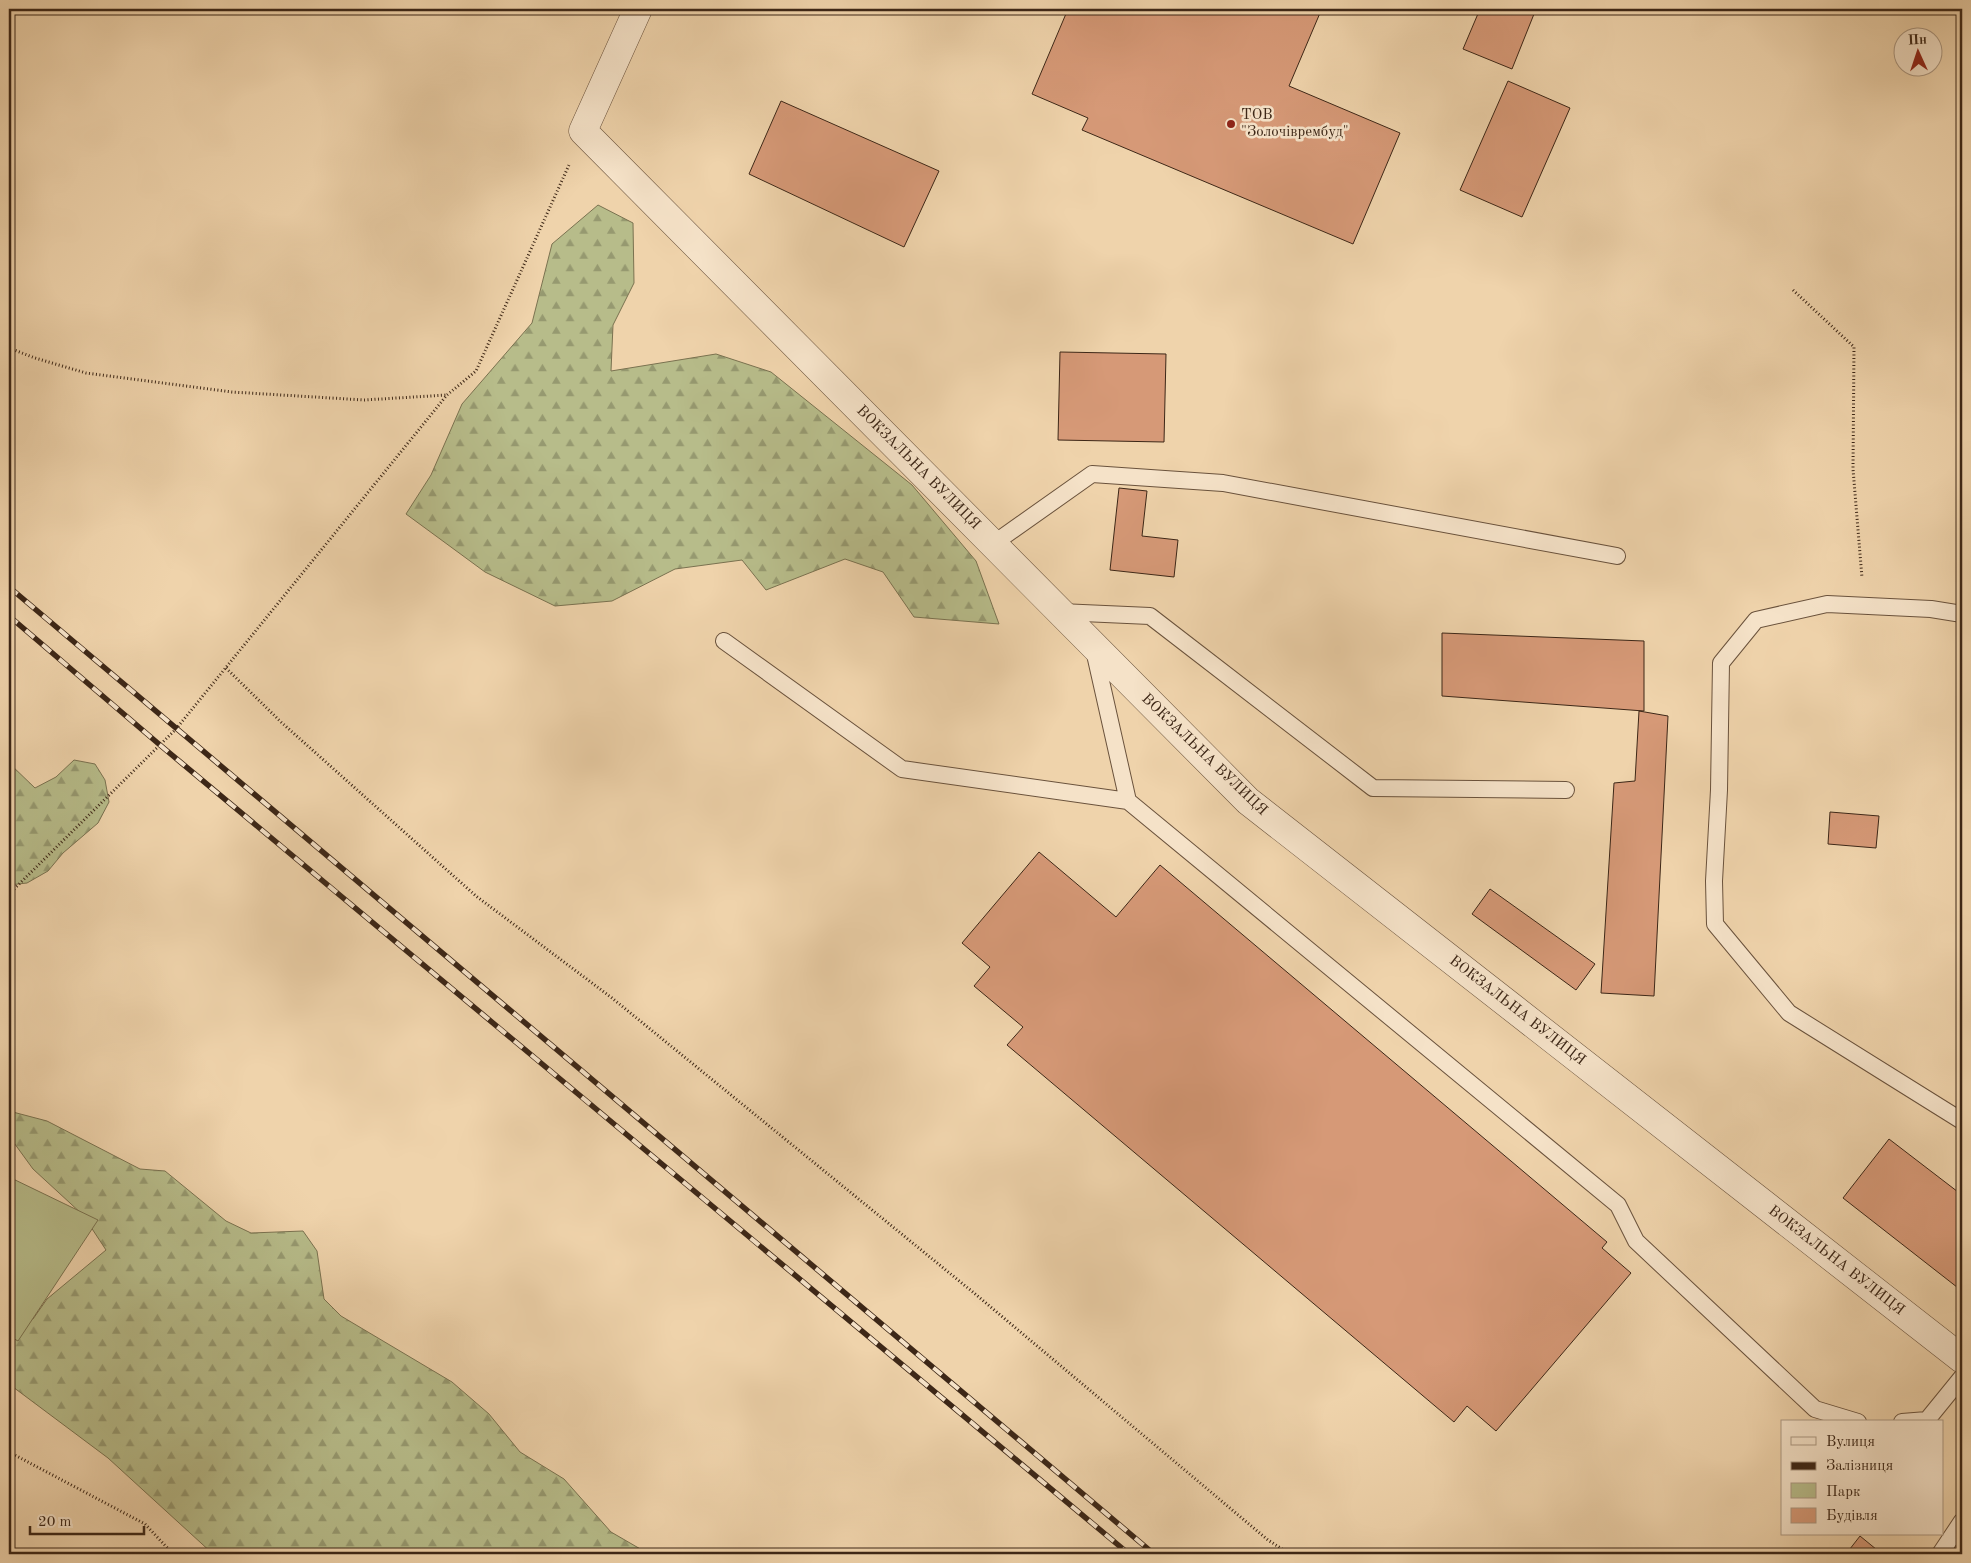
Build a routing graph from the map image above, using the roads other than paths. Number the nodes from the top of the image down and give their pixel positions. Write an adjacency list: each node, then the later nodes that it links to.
1 (638, 9): 2 (street, ВОКЗАЛЬНА ВУЛИЦЯ)
2 (993, 544): 3 (lane); 4 (street, ВОКЗАЛЬНА ВУЛИЦЯ)
3 (1616, 556)
4 (1060, 612): 7 (street, ВОКЗАЛЬНА ВУЛИЦЯ); 8 (lane)
5 (1962, 614): 10 (lane)
6 (724, 641): 9 (lane)
7 (1093, 646): 9 (lane); 11 (street, ВОКЗАЛЬНА ВУЛИЦЯ)
8 (1566, 790)
9 (1128, 801): 13 (lane)
10 (1962, 1121)
11 (1962, 1359)
12 (1962, 1377): 14 (lane)
13 (1851, 1420)
14 (1927, 1420)
15 (1962, 1521): 16 (lane)
16 (1940, 1554)

